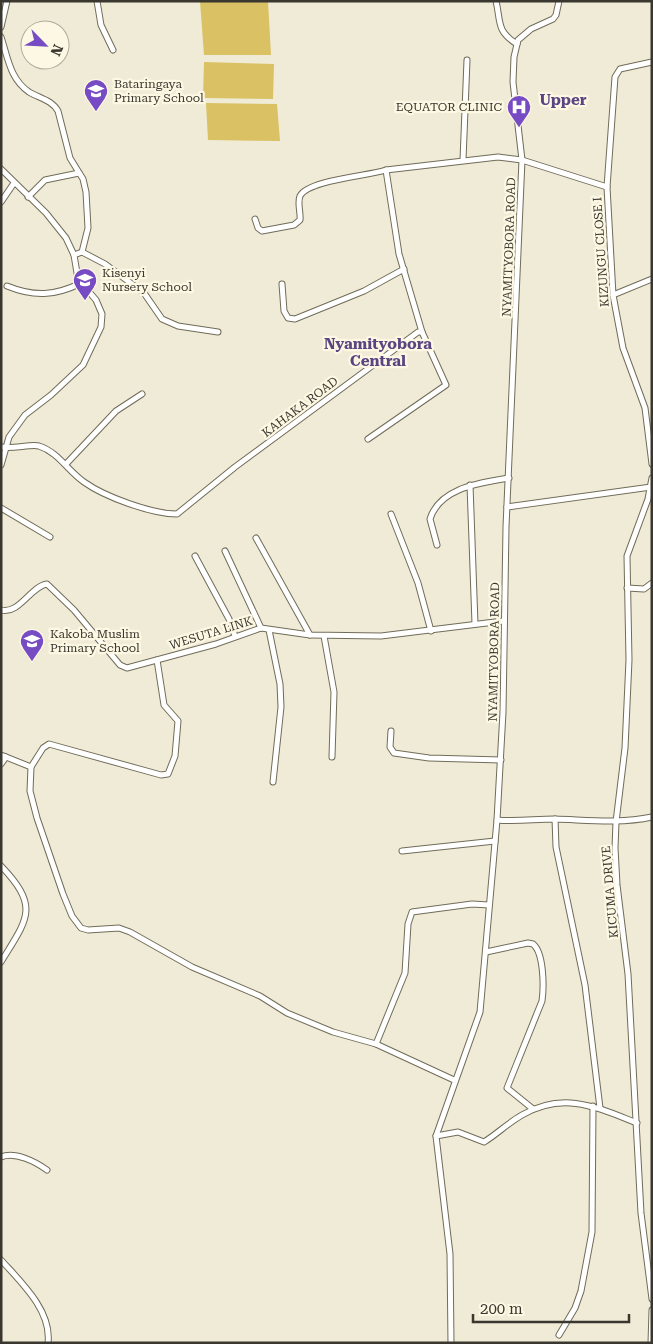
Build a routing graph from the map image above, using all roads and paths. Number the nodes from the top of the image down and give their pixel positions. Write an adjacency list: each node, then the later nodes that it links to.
1 (7, 1): 5 (street)
2 (97, 1): 8 (street)
3 (496, 1): 7 (street)
4 (559, 1): 7 (street)
5 (1, 27)
6 (1, 38): 15 (street)
7 (517, 44): 12 (street, NYAMITYOBORA ROAD)
8 (114, 50)
9 (467, 60): 11 (street)
10 (652, 62): 17 (street, KIZUNGU CLOSE I)
11 (463, 160): 12 (street); 14 (street)
12 (522, 160): 17 (street); 37 (street, NYAMITYOBORA ROAD)
13 (1, 169): 16 (street)
14 (386, 170): 20 (street); 23 (street)
15 (79, 173): 18 (street); 21 (street)
16 (14, 183): 18 (street); 19 (street)
17 (607, 187): 28 (street, KIZUNGU CLOSE I)
18 (28, 197): 22 (street)
19 (1, 202)
20 (255, 219)
21 (82, 252): 22 (street); 29 (street)
22 (74, 254): 25 (street)
23 (404, 269): 26 (street); 30 (street)
24 (652, 279): 28 (street)
25 (81, 283): 27 (street); 33 (street)
26 (282, 284)
27 (7, 286)
28 (613, 295): 35 (street, KIZUNGU CLOSE I)
29 (218, 332)
30 (422, 332): 32 (street); 34 (street, KAHAKA ROAD)
31 (142, 394): 34 (street)
32 (368, 439)
33 (4, 448): 34 (street, KAHAKA ROAD); 36 (street)
34 (66, 464)
35 (652, 464)
36 (1, 465)
37 (509, 478): 39 (street); 42 (street, NYAMITYOBORA ROAD)
38 (652, 478): 40 (street)
39 (470, 485): 47 (street); 54 (street)
40 (651, 488): 41 (street); 42 (street); 51 (street, KICUMA DRIVE)
41 (652, 496)
42 (508, 507): 53 (street, NYAMITYOBORA ROAD)
43 (1, 508): 45 (street)
44 (390, 514): 57 (street)
45 (50, 537)
46 (256, 538): 58 (street)
47 (437, 545)
48 (225, 551): 55 (street)
49 (195, 556): 59 (street)
50 (652, 583): 51 (street)
51 (627, 588): 72 (street, KICUMA DRIVE)
52 (1, 610): 61 (street, WESUTA LINK)
53 (503, 621): 54 (street, WESUTA LINK); 65 (street, NYAMITYOBORA ROAD)
54 (475, 624): 57 (street, WESUTA LINK)
55 (262, 628): 56 (street, WESUTA LINK); 59 (street, WESUTA LINK)
56 (269, 630): 58 (street, WESUTA LINK); 68 (street)
57 (431, 631): 60 (street, WESUTA LINK)
58 (310, 635): 60 (street, WESUTA LINK)
59 (235, 636): 61 (street, WESUTA LINK)
60 (324, 636): 64 (street)
61 (157, 660): 67 (street)
62 (391, 731): 65 (street)
63 (4, 756): 66 (street); 67 (street)
64 (332, 757)
65 (501, 760): 71 (street, NYAMITYOBORA ROAD)
66 (1, 764)
67 (31, 767): 79 (street)
68 (273, 782)
69 (652, 817): 72 (street)
70 (555, 819): 71 (street); 72 (street); 82 (street)
71 (497, 820): 73 (street, NYAMITYOBORA ROAD)
72 (616, 822): 84 (street, KICUMA DRIVE)
73 (495, 841): 74 (street); 76 (street, NYAMITYOBORA ROAD)
74 (402, 850)
75 (1, 866): 78 (street)
76 (489, 904): 77 (street, NYAMITYOBORA ROAD); 79 (street)
77 (486, 952): 80 (street, NYAMITYOBORA ROAD); 83 (street)
78 (1, 962)
79 (376, 1044): 80 (street)
80 (454, 1080): 85 (street, NYAMITYOBORA ROAD)
81 (593, 1106): 82 (street); 83 (street); 91 (street)
82 (600, 1108): 84 (street)
83 (533, 1109): 85 (street)
84 (637, 1123): 89 (street, KICUMA DRIVE)
85 (436, 1136): 93 (street)
86 (1, 1157): 87 (street)
87 (47, 1170)
88 (1, 1260): 92 (street)
89 (652, 1299)
90 (652, 1310): 94 (street)
91 (559, 1335)
92 (48, 1343)
93 (451, 1343)
94 (651, 1343)

